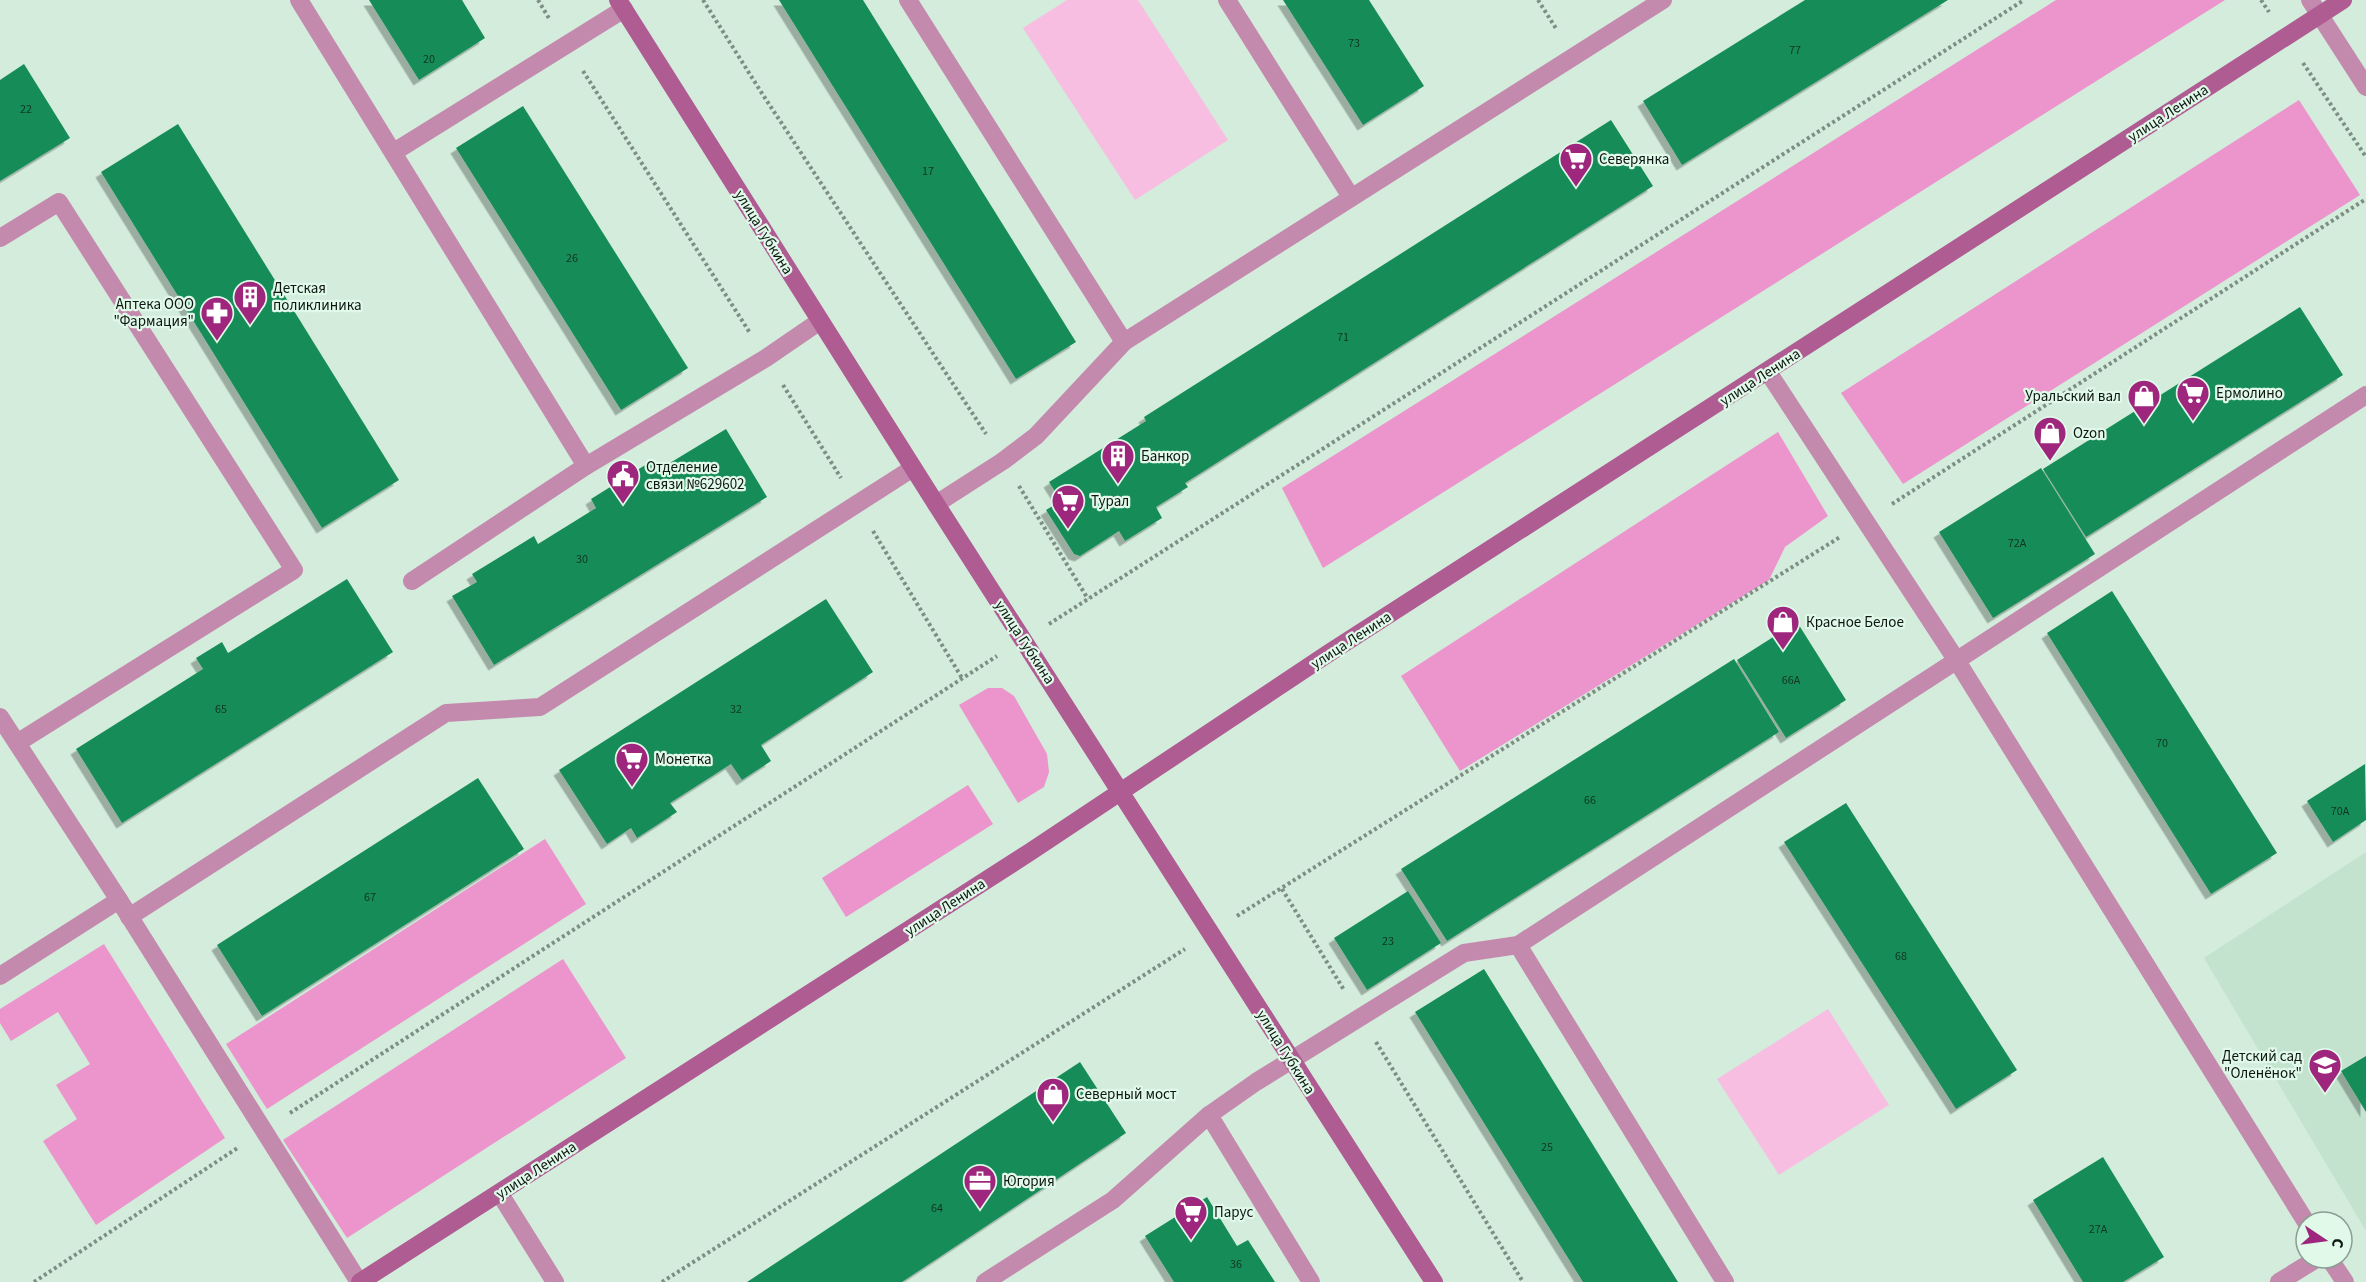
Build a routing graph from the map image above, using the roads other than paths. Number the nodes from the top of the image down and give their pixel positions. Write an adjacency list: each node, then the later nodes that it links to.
1 (299, 0): 9 (street)
2 (908, 0): 13 (street)
3 (1227, 0): 10 (street)
4 (1663, 0): 10 (street)
5 (2343, 0): 7 (main road, улица Ленина)
6 (621, 4): 9 (street); 12 (main road, улица Губкина)
7 (2315, 8): 8 (street); 14 (main road, улица Ленина)
8 (2366, 87)
9 (394, 152): 16 (street)
10 (1351, 197): 13 (street)
11 (0, 238): 22 (street)
12 (820, 321): 16 (street); 17 (main road, улица Губкина)
13 (1124, 342): 18 (street)
14 (1768, 372): 20 (street); 23 (main road, улица Ленина)
15 (2366, 395): 20 (street)
16 (586, 466): 19 (street)
17 (913, 468): 18 (main road, улица Губкина); 25 (street)
18 (936, 504): 23 (main road, улица Губкина)
19 (412, 581)
20 (1957, 661): 26 (street); 31 (street)
21 (0, 717): 22 (street)
22 (17, 743): 24 (street)
23 (1121, 792): 28 (main road, улица Губкина); 30 (main road, улица Ленина)
24 (119, 900): 25 (street); 27 (street)
25 (129, 917): 33 (street)
26 (1518, 945): 28 (street); 38 (street)
27 (0, 976)
28 (1291, 1061): 29 (street); 37 (main road, улица Губкина)
29 (1209, 1115): 35 (street); 36 (street)
30 (500, 1194): 33 (main road, улица Ленина); 34 (street)
31 (2299, 1210)
32 (2299, 1270): 39 (street)
33 (359, 1282)
34 (555, 1282)
35 (985, 1282)
36 (1311, 1282)
37 (1434, 1282)
38 (1725, 1282)
39 (2280, 1282)

